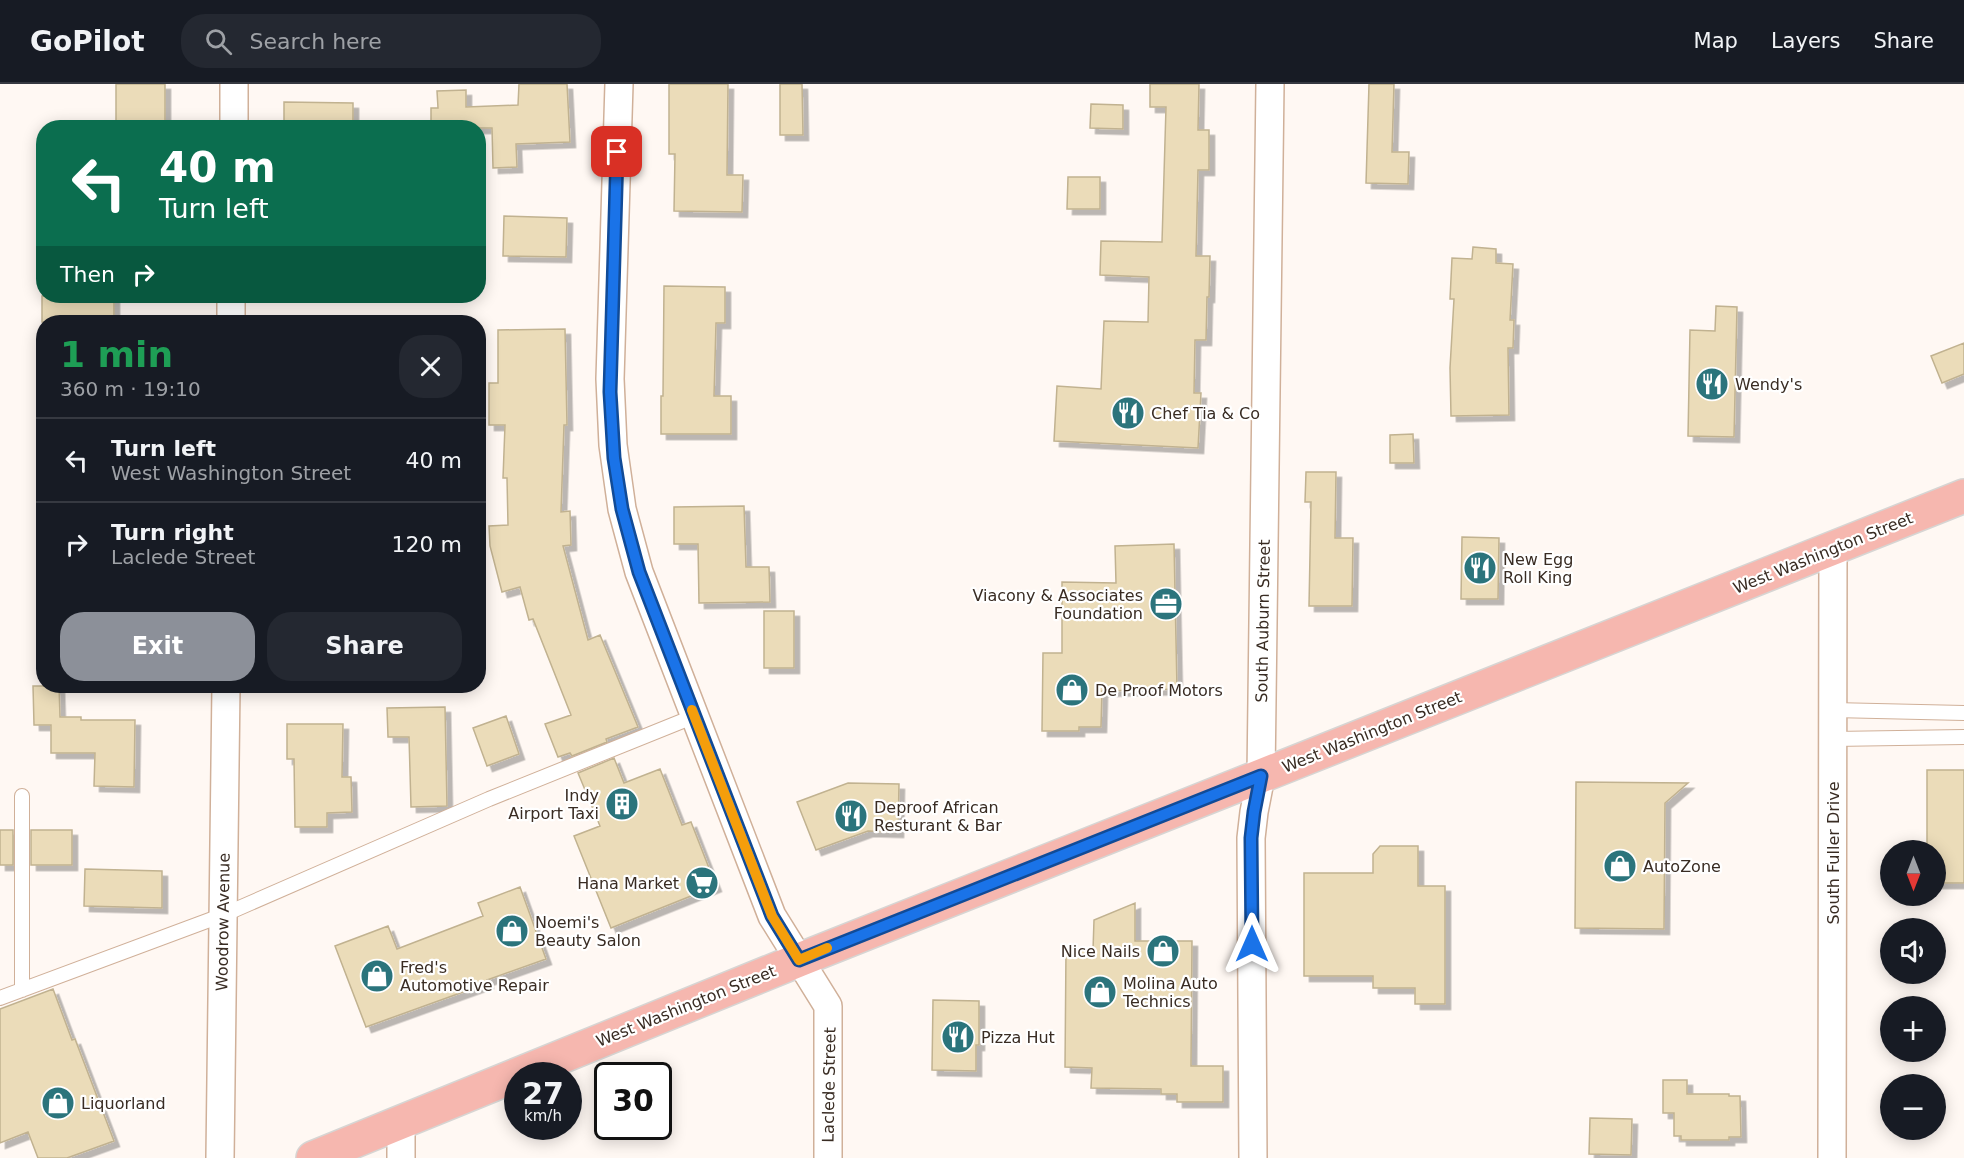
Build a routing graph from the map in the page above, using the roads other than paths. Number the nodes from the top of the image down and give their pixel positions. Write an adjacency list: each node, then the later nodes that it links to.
1 (234, 84): 4 (street)
2 (619, 84): 10 (street, Laclede Street)
3 (1270, 84): 13 (street, South Auburn Street)
4 (234, 120)
5 (1964, 496): 6 (main road, West Washington Street)
6 (1833, 548): 8 (street, South Fuller Drive); 13 (main road, West Washington Street)
7 (226, 693): 15 (street, Woodrow Avenue)
8 (1833, 710): 9 (lane); 12 (street, South Fuller Drive)
9 (1964, 713)
10 (695, 716): 15 (lane); 16 (street, Laclede Street)
11 (1964, 737): 12 (lane)
12 (1833, 739): 25 (street, South Fuller Drive)
13 (1261, 776): 16 (main road, West Washington Street); 24 (street, South Auburn Street)
14 (22, 796): 17 (lane)
15 (223, 915): 17 (lane); 20 (street, Woodrow Avenue)
16 (799, 960): 19 (main road, West Washington Street); 23 (street, Laclede Street)
17 (22, 990): 18 (lane)
18 (0, 998)
19 (401, 1123): 21 (main road, West Washington Street); 22 (street)
20 (220, 1158)
21 (313, 1158)
22 (401, 1158)
23 (828, 1158)
24 (1253, 1158)
25 (1832, 1158)

